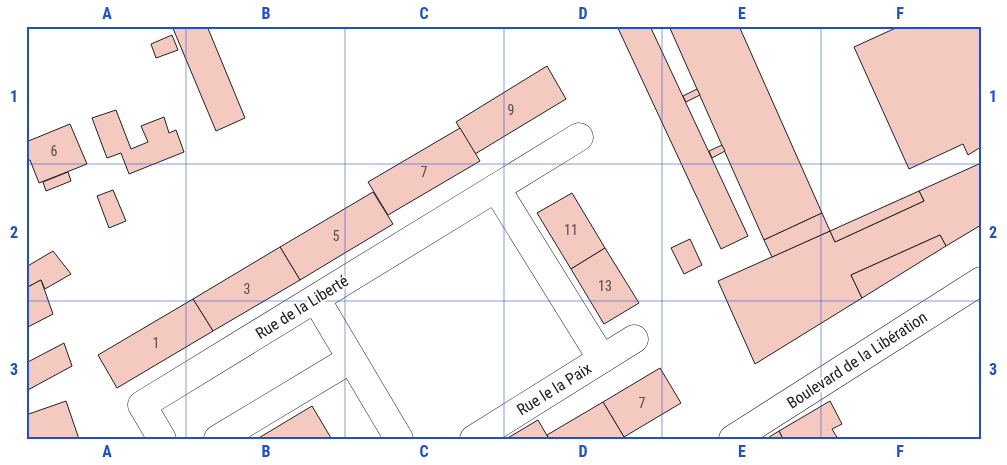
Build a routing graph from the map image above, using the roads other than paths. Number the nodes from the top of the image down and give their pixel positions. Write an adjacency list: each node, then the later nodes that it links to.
1 (579, 137): 2 (street, Rue de la Liberté)
2 (496, 188): 4 (street, Rue de la Liberté); 7 (street)
3 (981, 281): 12 (street, Boulevard de la Libération)
4 (316, 298): 6 (street); 8 (street, Rue de la Liberté)
5 (634, 340): 7 (street, Rue le la Paix)
6 (352, 359): 9 (street); 10 (street)
7 (602, 359): 11 (street, Rue le la Paix)
8 (162, 439)
9 (218, 439)
10 (399, 439)
11 (474, 439)
12 (733, 439)

